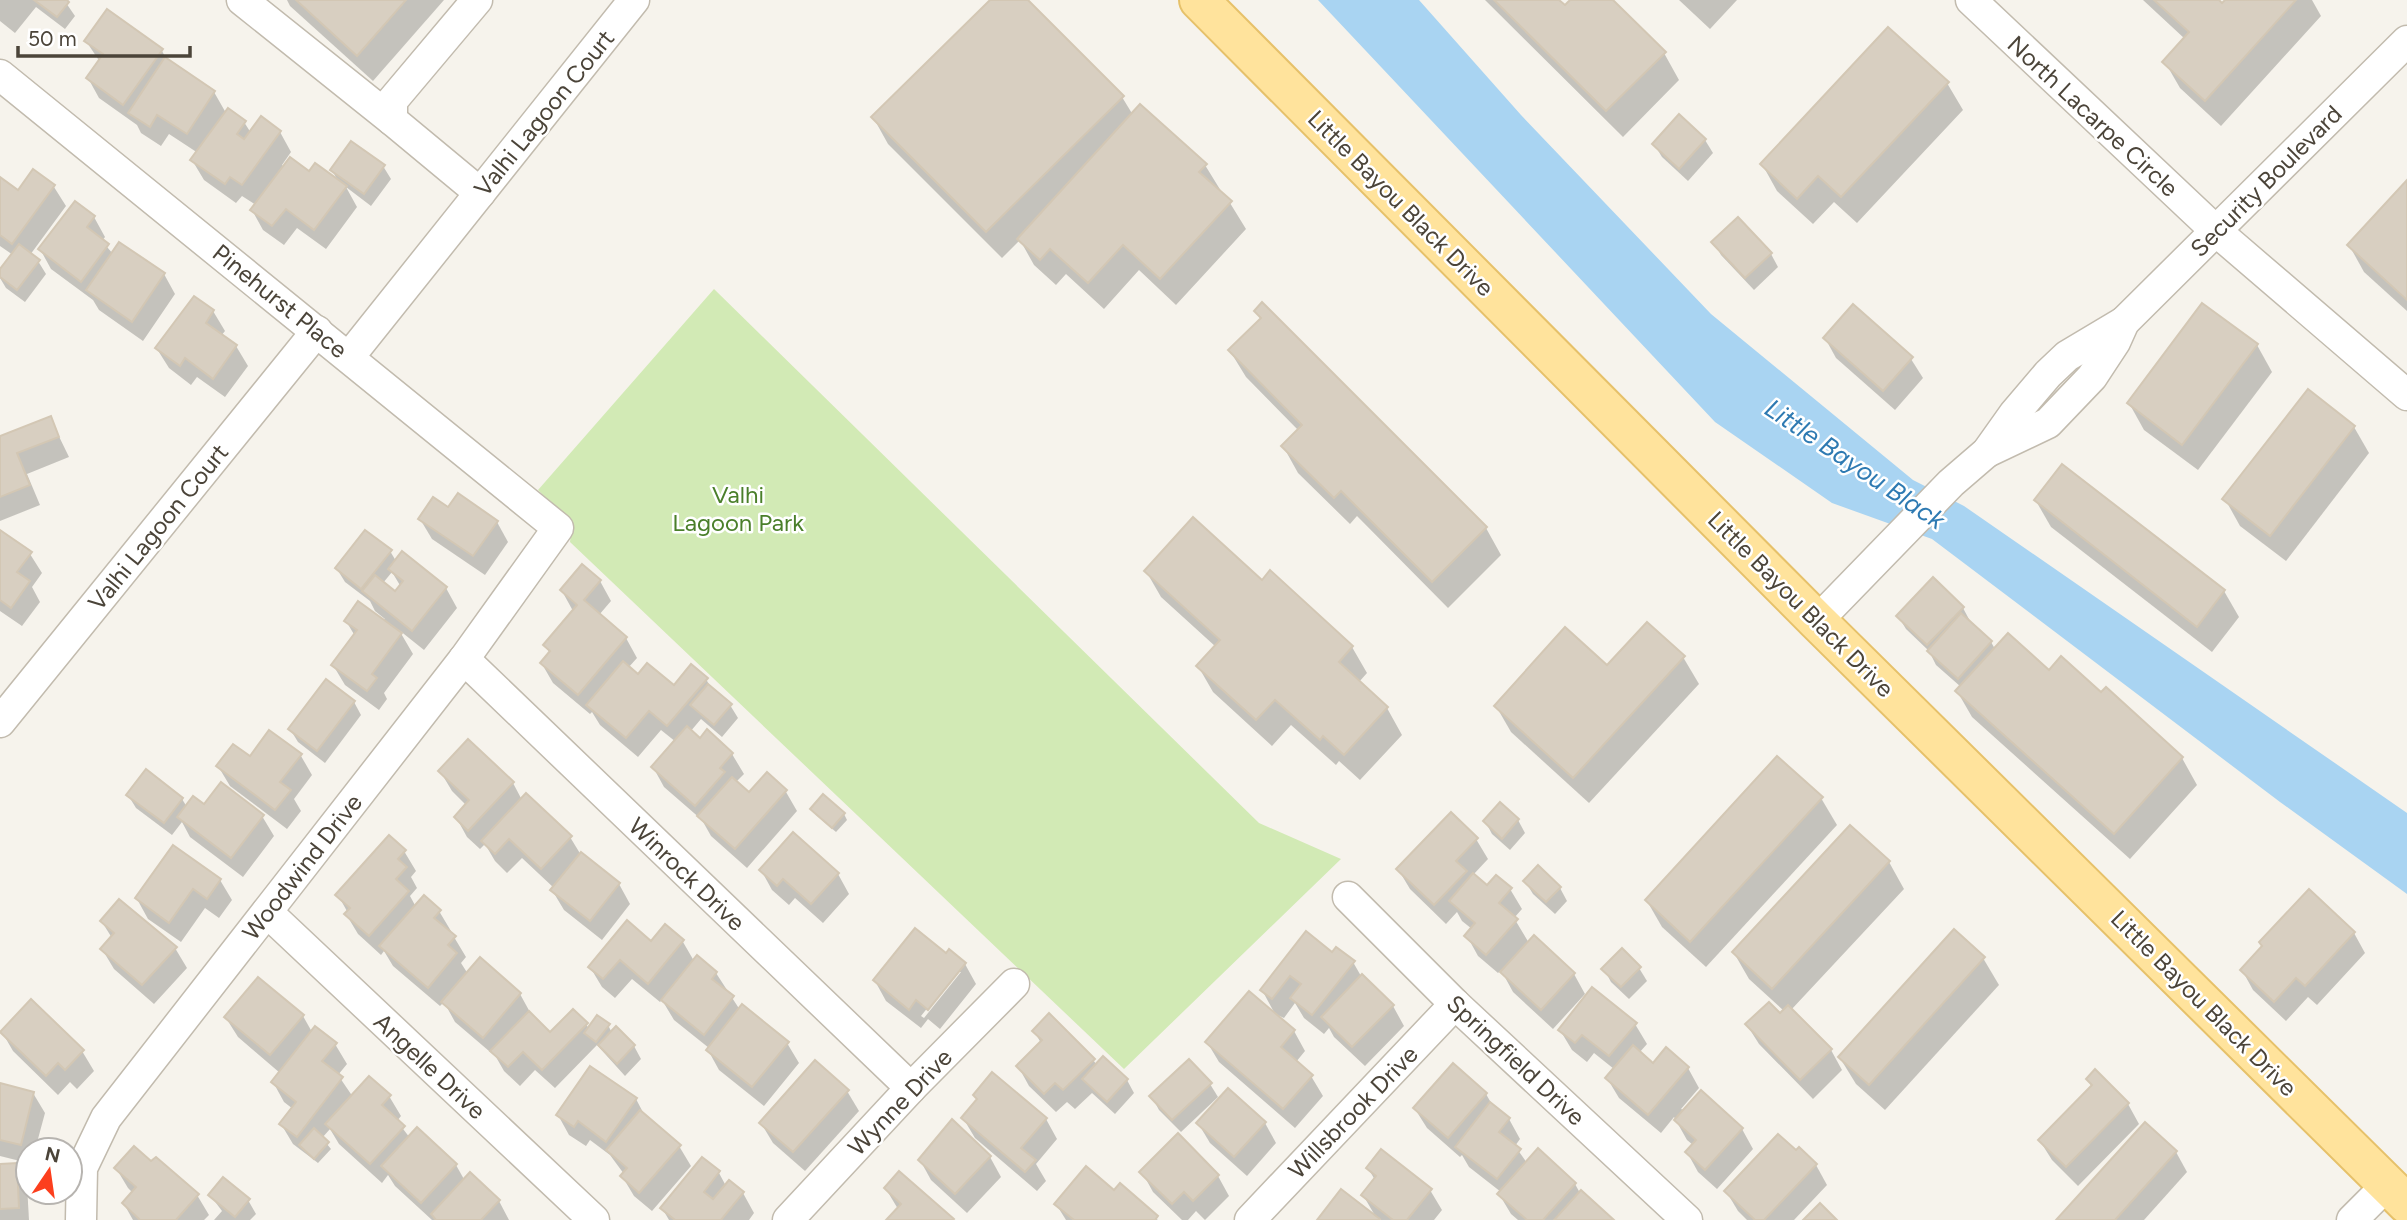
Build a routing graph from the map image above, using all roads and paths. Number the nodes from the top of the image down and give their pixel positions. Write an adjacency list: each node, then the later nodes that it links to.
1 (242, 0): 8 (street)
2 (477, 0): 8 (street)
3 (1199, 0): 15 (main road, Little Bayou Black Drive)
4 (1971, 0): 10 (street, North Lacarpe Circle)
5 (626, 3): 9 (street, Valhi Lagoon Court)
6 (2407, 41): 10 (street, Security Boulevard)
7 (0, 75): 11 (street, Pinehurst Place)
8 (392, 120): 9 (street)
9 (480, 193): 12 (street, Valhi Lagoon Court)
10 (2216, 231): 13 (street, North Lacarpe Circle); 15 (street, Security Boulevard)
11 (317, 331): 12 (street, Pinehurst Place); 17 (street, Valhi Lagoon Court)
12 (349, 357): 14 (street, Pinehurst Place)
13 (2407, 395)
14 (558, 527): 16 (street, Woodwind Drive)
15 (1817, 621): 23 (main road, Little Bayou Black Drive)
16 (464, 659): 19 (street, Woodwind Drive); 22 (street, Winrock Drive)
17 (0, 722)
18 (1348, 897): 21 (street, Springfield Drive)
19 (267, 912): 24 (street, Woodwind Drive); 25 (street, Angelle Drive)
20 (1014, 985): 22 (street, Wynne Drive)
21 (1455, 1004): 27 (street, Willsbrook Drive); 28 (street, Springfield Drive)
22 (911, 1088): 26 (street, Wynne Drive)
23 (2399, 1204): 29 (street)
24 (81, 1220)
25 (594, 1220)
26 (788, 1220)
27 (1250, 1220)
28 (1687, 1220)
29 (2352, 1220)

